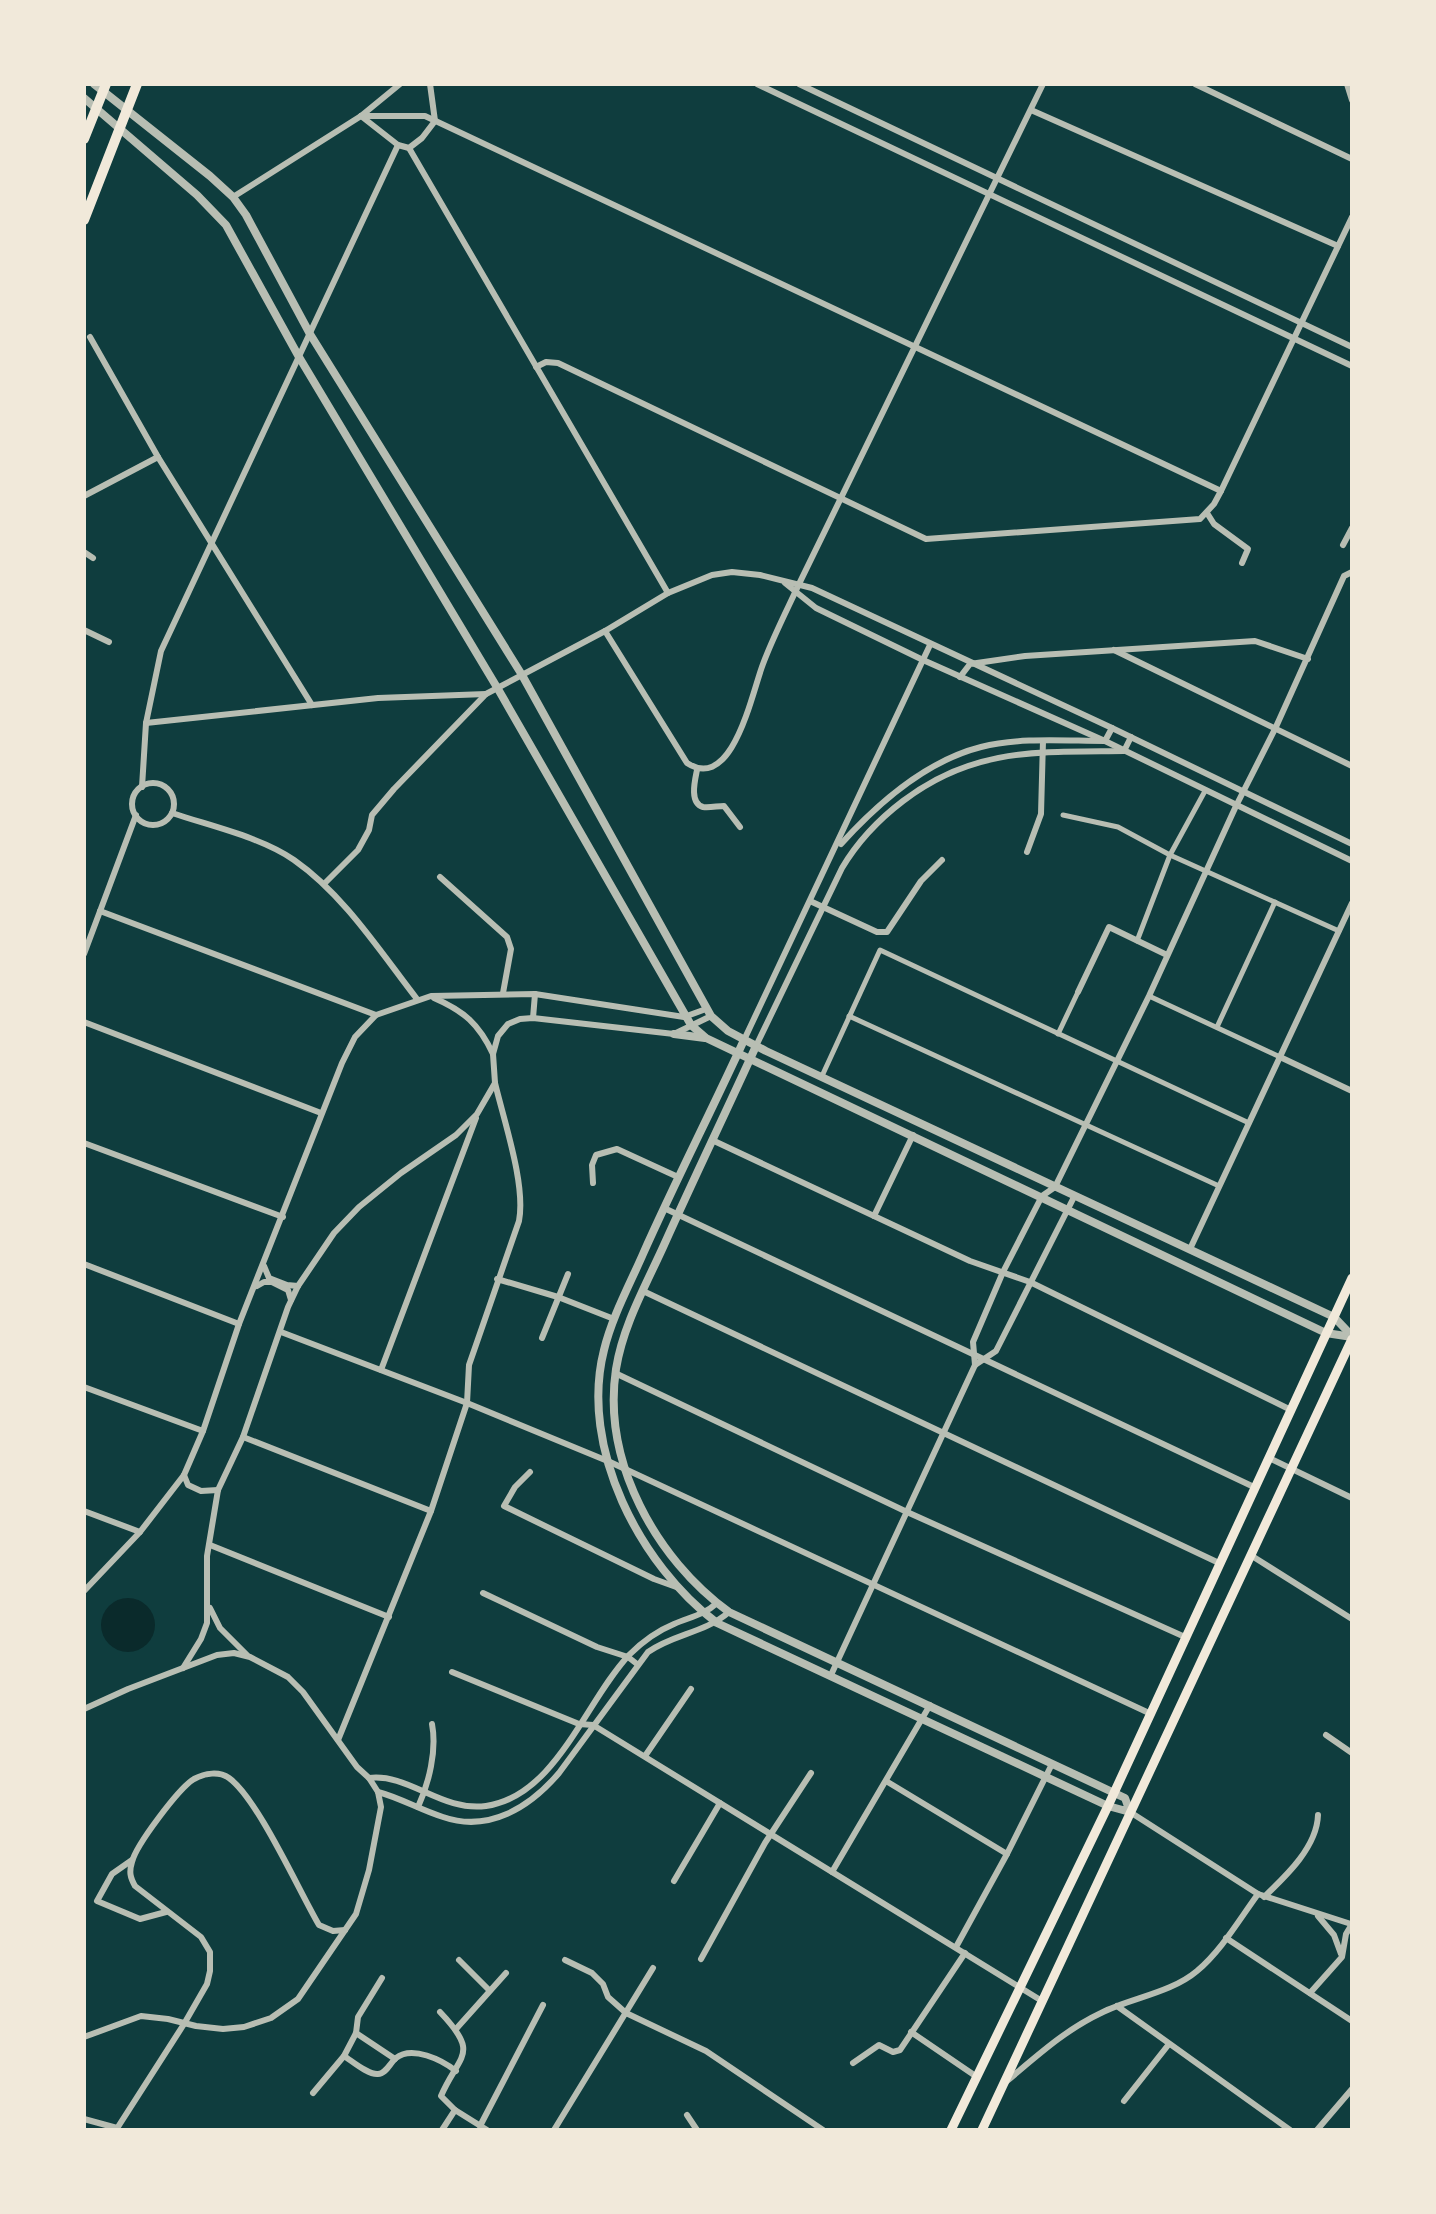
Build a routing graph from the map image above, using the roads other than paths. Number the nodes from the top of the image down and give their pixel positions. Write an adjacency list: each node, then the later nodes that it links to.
1 (137, 84): 14 (main road)
2 (400, 84): 15 (street)
3 (430, 84): 16 (street)
4 (757, 84): 23 (street)
5 (799, 84): 22 (street)
6 (1043, 84): 13 (street)
7 (1195, 84): 21 (street)
8 (1347, 84): 11 (street)
9 (101, 86): 12 (main road); 14 (street)
10 (84, 98): 12 (street)
11 (1352, 100)
12 (96, 108): 17 (street); 18 (main road)
13 (1031, 110): 22 (street); 27 (street)
14 (127, 111): 17 (main road); 24 (street)
15 (361, 116): 16 (street); 19 (street); 24 (street)
16 (435, 121): 20 (street); 32 (street)
17 (120, 129): 26 (main road); 34 (street)
18 (84, 139)
19 (398, 145): 20 (street); 29 (street)
20 (409, 148): 36 (street)
21 (1352, 159)
22 (998, 180): 23 (street); 28 (street)
23 (990, 195): 31 (street); 32 (street)
24 (233, 197): 29 (street)
25 (1352, 217): 27 (street)
26 (84, 220)
27 (1338, 246): 28 (street)
28 (1301, 323): 31 (street); 33 (street)
29 (310, 334): 34 (street); 61 (street)
30 (90, 337): 37 (street)
31 (1294, 338): 35 (street); 38 (street)
32 (916, 346): 38 (street); 40 (street)
33 (1352, 347)
34 (299, 357): 43 (street); 63 (street)
35 (1352, 366)
36 (536, 367): 40 (street); 52 (street)
37 (158, 457): 39 (street); 43 (street)
38 (1221, 491): 41 (street)
39 (84, 496)
40 (842, 500): 41 (street); 50 (street)
41 (1207, 513): 47 (street)
42 (1352, 528): 44 (street)
43 (211, 544): 65 (street); 66 (street)
44 (1343, 545)
45 (84, 552): 46 (street)
46 (93, 558)
47 (1242, 563)
48 (1352, 572): 58 (street)
49 (782, 581): 50 (street); 51 (street); 52 (street)
50 (799, 584): 51 (street); 56 (street)
51 (795, 592): 59 (street); 75 (street)
52 (668, 593): 54 (street)
53 (84, 630): 55 (street)
54 (605, 631): 61 (street); 75 (street)
55 (109, 642)
56 (930, 645): 59 (street); 60 (street)
57 (1114, 650): 58 (street); 60 (street); 68 (street)
58 (1308, 659): 68 (street)
59 (923, 660): 62 (street); 85 (street)
60 (970, 664): 62 (street); 67 (street)
61 (522, 675): 63 (street); 108 (street)
62 (960, 677): 71 (street)
63 (498, 689): 64 (street); 111 (street)
64 (486, 694): 65 (street); 92 (street)
65 (312, 705): 66 (street)
66 (146, 723): 76 (street)
67 (1112, 728): 69 (street); 71 (street)
68 (1275, 729): 74 (street); 78 (street)
69 (1131, 737): 72 (street); 78 (street)
70 (1043, 741): 71 (street); 73 (street); 85 (street)
71 (1105, 741): 72 (street)
72 (1124, 751): 73 (street); 77 (street)
73 (1043, 753): 86 (street); 96 (street)
74 (1352, 766)
75 (697, 770): 83 (street)
76 (142, 787): 80 (street); 81 (street)
77 (1205, 791): 79 (street); 87 (street)
78 (1243, 792): 79 (street); 84 (street)
79 (1236, 806): 89 (street); 90 (street)
80 (172, 813): 81 (street); 92 (street)
81 (136, 815): 97 (street)
82 (1063, 815): 87 (street)
83 (740, 827)
84 (1352, 844)
85 (835, 851): 93 (street)
86 (1027, 852)
87 (1170, 855): 90 (street); 99 (street)
88 (942, 860): 96 (street)
89 (1352, 861)
90 (1206, 871): 94 (street); 101 (street)
91 (440, 877): 103 (street)
92 (324, 884): 107 (street)
93 (810, 901): 96 (street); 119 (street)
94 (1275, 902): 98 (street); 115 (street)
95 (1352, 903): 98 (street)
96 (822, 907): 120 (street)
97 (100, 911): 100 (street); 109 (street)
98 (1339, 931): 123 (street)
99 (1137, 941): 101 (street); 102 (street)
100 (84, 954)
101 (1167, 955): 106 (street)
102 (1078, 992): 117 (street)
103 (503, 993): 104 (street); 105 (street)
104 (535, 994): 111 (street); 112 (street)
105 (431, 996): 107 (street); 122 (street)
106 (1149, 996): 115 (street); 125 (street)
107 (417, 999): 109 (street)
108 (708, 1013): 111 (street); 114 (street); 119 (street)
109 (376, 1015): 129 (street)
110 (849, 1016): 117 (street); 126 (street); 132 (street)
111 (684, 1017): 114 (street)
112 (533, 1018): 116 (street); 122 (street)
113 (84, 1022): 129 (street)
114 (691, 1025): 116 (street); 118 (street)
115 (1217, 1027): 123 (street)
116 (674, 1034): 118 (street)
117 (1058, 1034): 125 (street)
118 (706, 1038): 121 (street)
119 (744, 1040): 120 (street); 121 (street)
120 (756, 1046): 124 (street); 126 (street)
121 (738, 1053): 124 (street); 136 (street)
122 (493, 1054): 127 (street)
123 (1280, 1057): 128 (street); 131 (street)
124 (750, 1059): 133 (street); 134 (street)
125 (1117, 1061): 131 (street); 132 (street)
126 (821, 1077): 139 (street)
127 (495, 1083): 130 (street); 153 (street)
128 (1352, 1091)
129 (321, 1113): 146 (street)
130 (477, 1114): 155 (street); 170 (street)
131 (1249, 1123): 138 (street)
132 (1085, 1126): 138 (street); 139 (street)
133 (913, 1135): 140 (street); 145 (street)
134 (712, 1140): 144 (street); 145 (street)
135 (84, 1143): 146 (street)
136 (678, 1177): 137 (street); 142 (street)
137 (593, 1183)
138 (1219, 1186): 147 (street)
139 (1055, 1187): 140 (street); 141 (street)
140 (1042, 1196): 143 (street); 150 (street)
141 (1074, 1197): 143 (street); 147 (street)
142 (664, 1208): 144 (street); 161 (street)
143 (1068, 1209): 154 (street); 164 (street)
144 (678, 1214): 157 (street); 167 (street)
145 (874, 1216): 150 (street)
146 (283, 1217): 149 (street)
147 (1190, 1249): 160 (street)
148 (84, 1264): 162 (street)
149 (264, 1266): 155 (street); 156 (street)
150 (1003, 1272): 154 (street); 167 (street)
151 (568, 1274): 158 (street)
152 (1352, 1278): 160 (main road)
153 (497, 1279): 158 (street); 173 (street)
154 (1030, 1282): 168 (street); 174 (street)
155 (298, 1286): 159 (street)
156 (256, 1287): 159 (street); 162 (street)
157 (643, 1291): 171 (street); 176 (street)
158 (558, 1297): 161 (street); 166 (street)
159 (291, 1300): 163 (street)
160 (1334, 1317): 164 (main road); 165 (street)
161 (614, 1319): 179 (street)
162 (239, 1324): 175 (street)
163 (281, 1332): 170 (street); 177 (street)
164 (1326, 1333): 165 (street); 174 (main road)
165 (1352, 1337): 181 (main road)
166 (542, 1338)
167 (973, 1354): 168 (street); 169 (street)
168 (985, 1359): 169 (street); 184 (street)
169 (975, 1365): 176 (street)
170 (381, 1370): 173 (street)
171 (615, 1373): 180 (street); 189 (street)
172 (84, 1387): 175 (street)
173 (467, 1403): 179 (street); 188 (street)
174 (1291, 1410): 178 (main road)
175 (203, 1431): 183 (street)
176 (944, 1433): 189 (street); 193 (street)
177 (243, 1437): 185 (street); 188 (street)
178 (1268, 1457): 181 (street); 184 (main road)
179 (610, 1462): 180 (street); 195 (street)
180 (626, 1469): 194 (street); 198 (street)
181 (1292, 1469): 186 (street); 192 (main road)
182 (530, 1472): 195 (street)
183 (184, 1475): 185 (street); 190 (street)
184 (1254, 1487): 193 (main road)
185 (218, 1490): 191 (street)
186 (1352, 1498)
187 (84, 1511): 190 (street)
188 (431, 1511): 202 (street)
189 (907, 1512): 194 (street); 205 (street)
190 (140, 1532): 196 (street)
191 (210, 1545): 199 (street); 202 (street)
192 (1252, 1556): 203 (street); 237 (main road)
193 (1219, 1563): 205 (main road)
194 (873, 1586): 208 (street); 216 (street)
195 (679, 1588): 201 (street)
196 (84, 1591)
197 (483, 1593): 207 (street)
198 (717, 1603): 200 (street); 201 (street)
199 (209, 1604): 206 (street); 210 (street)
200 (729, 1612): 204 (street); 208 (street)
201 (705, 1614): 204 (street); 207 (street)
202 (389, 1617): 222 (street)
203 (1352, 1619)
204 (717, 1623): 209 (street); 212 (street)
205 (1185, 1637): 216 (main road)
206 (250, 1657): 210 (street); 222 (street)
207 (628, 1657): 209 (street); 219 (street)
208 (837, 1661): 212 (street); 214 (street)
209 (637, 1664): 220 (street)
210 (183, 1668): 215 (street)
211 (452, 1672): 219 (street)
212 (831, 1675): 217 (street)
213 (691, 1689): 224 (street)
214 (930, 1705): 217 (street); 225 (street)
215 (84, 1709)
216 (1149, 1713): 231 (main road)
217 (922, 1718): 227 (street); 229 (street)
218 (432, 1724): 232 (street)
219 (579, 1724): 220 (street); 233 (street)
220 (593, 1725): 224 (street); 239 (street)
221 (1326, 1735): 223 (street)
222 (338, 1740): 228 (street)
223 (1352, 1753)
224 (645, 1756): 234 (street)
225 (1052, 1764): 227 (street); 231 (street)
226 (811, 1773): 240 (street)
227 (1046, 1777): 235 (street); 241 (street)
228 (369, 1778): 230 (street); 232 (street)
229 (886, 1781): 241 (street); 243 (street)
230 (378, 1792): 236 (street); 249 (street)
231 (1114, 1792): 235 (main road); 237 (street)
232 (424, 1794): 233 (street); 236 (street)
233 (451, 1803): 239 (street)
234 (720, 1803): 240 (street); 244 (street)
235 (1108, 1806): 237 (street); 260 (main road)
236 (418, 1807): 239 (street)
237 (1130, 1812): 245 (street); 263 (main road)
238 (1318, 1815): 245 (street)
239 (445, 1818)
240 (771, 1834): 243 (street); 254 (street)
241 (1007, 1854): 251 (street)
242 (132, 1860): 246 (street); 246 (street); 249 (street)
243 (832, 1872): 251 (street)
244 (674, 1881)
245 (1261, 1896): 247 (street); 250 (street)
246 (166, 1912): 269 (street)
247 (1314, 1913): 248 (street); 253 (street)
248 (1351, 1924): 253 (street)
249 (345, 1930): 269 (street)
250 (1226, 1938): 262 (street); 265 (street)
251 (956, 1947): 252 (street)
252 (965, 1953): 260 (street); 271 (street)
253 (1342, 1957): 262 (street)
254 (701, 1959)
255 (459, 1960): 261 (street)
256 (565, 1960): 267 (street)
257 (653, 1968): 267 (street)
258 (506, 1973): 261 (street)
259 (382, 1978): 272 (street)
260 (1018, 1988): 263 (street); 279 (main road)
261 (489, 1990): 270 (street)
262 (1310, 1993): 268 (street)
263 (1042, 2001): 280 (main road)
264 (543, 2005): 287 (street)
265 (1117, 2006): 274 (street); 280 (street)
266 (440, 2012): 270 (street)
267 (626, 2013): 290 (street); 292 (street)
268 (1352, 2021)
269 (184, 2024): 273 (street); 288 (street)
270 (456, 2029): 278 (street)
271 (911, 2032): 277 (street); 279 (street)
272 (356, 2033): 275 (street); 276 (street)
273 (84, 2037)
274 (1169, 2044): 283 (street); 295 (street)
275 (344, 2056): 276 (street); 282 (street)
276 (395, 2059): 278 (street)
277 (853, 2063)
278 (456, 2071): 284 (street)
279 (977, 2077): 293 (main road)
280 (1003, 2084): 294 (main road)
281 (1352, 2089): 296 (street)
282 (313, 2093)
283 (1124, 2101)
284 (455, 2110): 287 (street); 289 (street)
285 (687, 2115): 291 (street)
286 (84, 2119): 288 (street)
287 (484, 2128)
288 (117, 2129)
289 (442, 2130)
290 (554, 2130)
291 (697, 2130)
292 (823, 2130)
293 (951, 2130)
294 (982, 2130)
295 (1290, 2130)
296 (1317, 2130)

